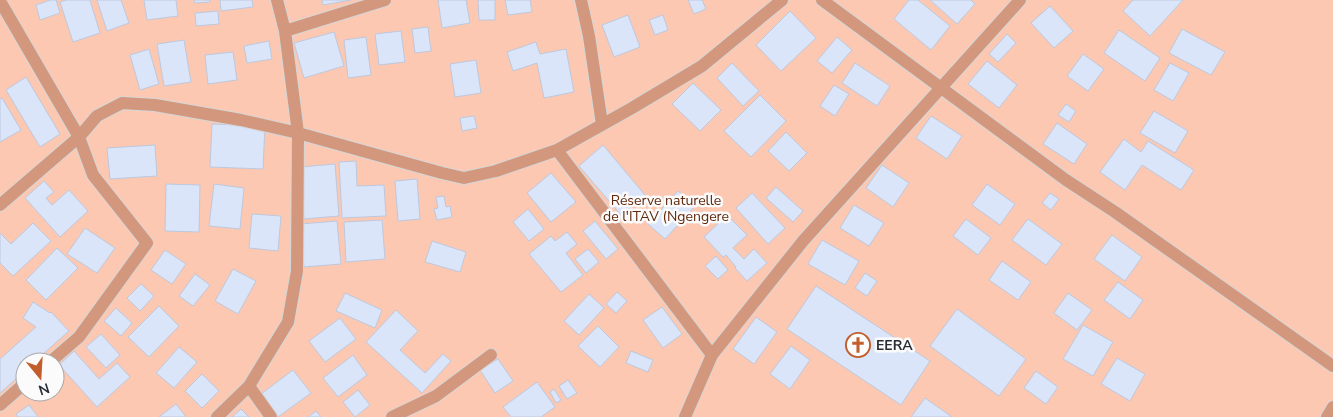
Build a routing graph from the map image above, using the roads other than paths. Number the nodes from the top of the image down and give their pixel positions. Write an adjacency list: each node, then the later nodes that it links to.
1 (277, 0): 8 (street)
2 (385, 0): 8 (street)
3 (581, 0): 10 (street)
4 (782, 0): 10 (street)
5 (822, 0): 9 (street)
6 (1020, 0): 9 (street)
7 (0, 1): 12 (street)
8 (285, 30): 11 (street)
9 (941, 88): 17 (street); 18 (street)
10 (602, 124): 13 (street)
11 (298, 134): 12 (street); 13 (street); 19 (street)
12 (79, 137): 14 (street); 15 (street)
13 (557, 150): 17 (street)
14 (0, 206)
15 (62, 352)
16 (491, 355): 25 (street)
17 (712, 355): 26 (street)
18 (1333, 366)
19 (249, 386): 23 (street); 24 (street)
20 (15, 392): 21 (street)
21 (0, 405)
22 (1333, 407): 27 (street)
23 (218, 417)
24 (270, 417)
25 (392, 417)
26 (685, 417)
27 (1327, 417)

